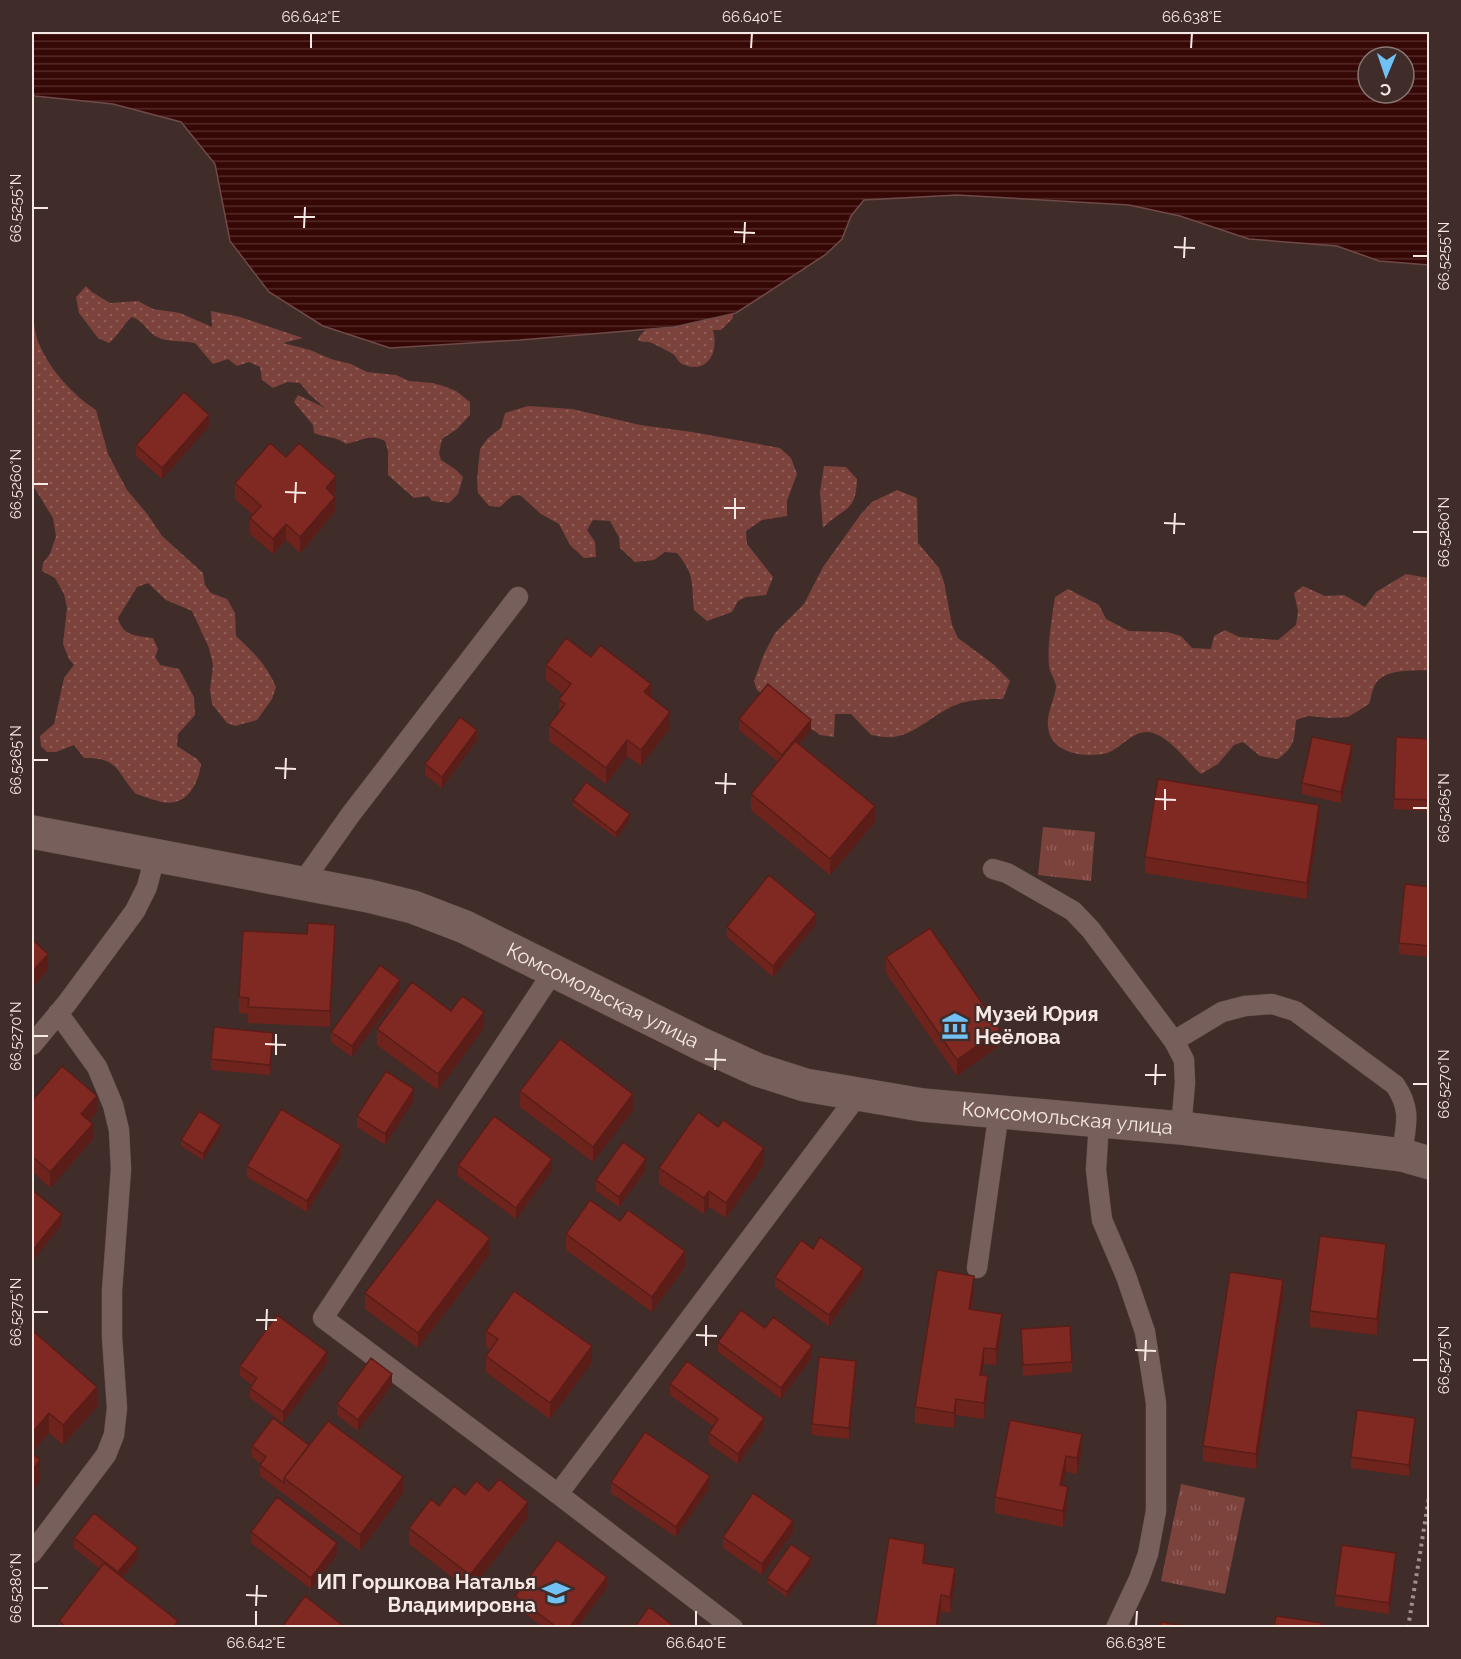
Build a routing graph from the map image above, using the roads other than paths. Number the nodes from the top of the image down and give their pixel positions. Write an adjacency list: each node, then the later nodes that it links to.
1 (518, 597): 5 (lane)
2 (32, 832): 3 (street, Комсомольская улица)
3 (155, 856): 5 (street, Комсомольская улица); 7 (lane)
4 (993, 869): 8 (lane)
5 (302, 883): 6 (street, Комсомольская улица)
6 (553, 972): 10 (street, Комсомольская улица); 16 (lane)
7 (58, 1013): 9 (lane); 17 (lane)
8 (1174, 1041): 13 (lane); 14 (lane)
9 (32, 1045)
10 (858, 1095): 11 (street, Комсомольская улица); 16 (lane)
11 (999, 1111): 12 (street, Комсомольская улица); 15 (lane)
12 (1099, 1122): 13 (street, Комсомольская улица); 19 (lane)
13 (1181, 1128): 14 (street, Комсомольская улица)
14 (1416, 1159)
15 (977, 1268)
16 (558, 1494): 18 (lane)
17 (32, 1553)
18 (733, 1628)
19 (1116, 1628)

